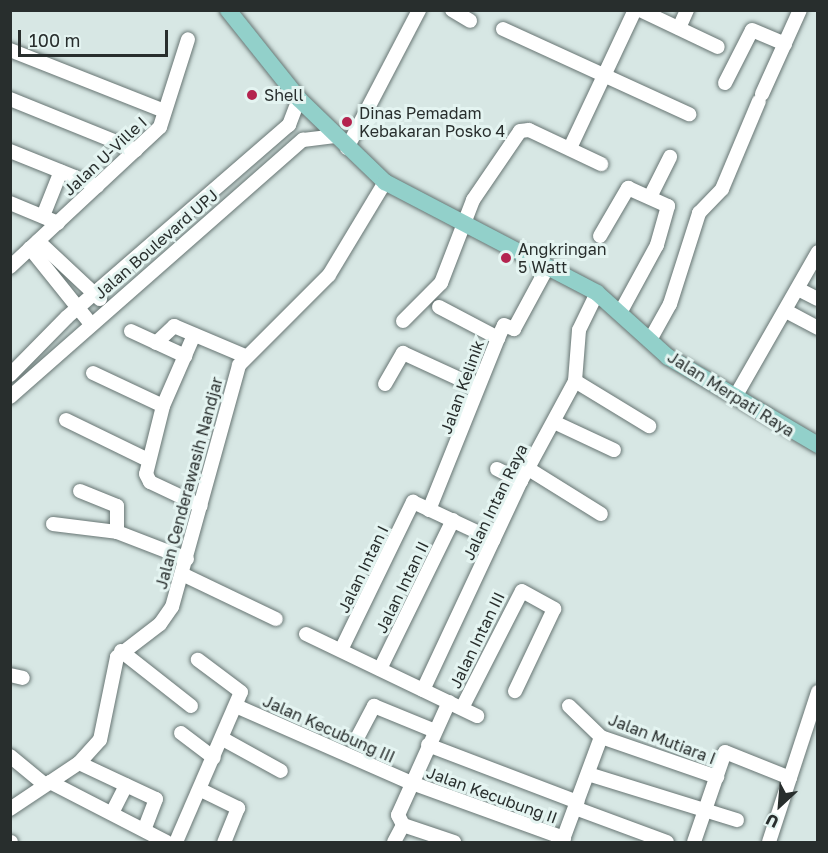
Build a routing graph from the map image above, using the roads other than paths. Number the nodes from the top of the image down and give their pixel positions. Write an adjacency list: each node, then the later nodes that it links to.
1 (228, 10): 18 (main road, Jalan Merpati Raya)
2 (418, 10): 23 (street)
3 (452, 10): 8 (street)
4 (635, 10): 15 (street)
5 (640, 10): 9 (street)
6 (687, 10): 9 (street)
7 (800, 10): 12 (street)
8 (470, 21)
9 (679, 28): 13 (street)
10 (503, 29): 15 (street)
11 (188, 39): 19 (street, Jalan U-Ville I)
12 (785, 44): 16 (street); 58 (street)
13 (718, 47)
14 (10, 50): 19 (street)
15 (605, 75): 20 (street); 24 (street)
16 (725, 83)
17 (10, 99): 25 (street)
18 (299, 99): 21 (street, Jalan Boulevard UPJ); 23 (main road, Jalan Merpati Raya)
19 (164, 111): 25 (street, Jalan U-Ville I)
20 (689, 114)
21 (289, 125): 22 (street); 44 (street, Jalan Boulevard UPJ)
22 (303, 140): 23 (street); 49 (street, Jalan Boulevard UPJ)
23 (341, 142): 30 (main road, Jalan Merpati Raya)
24 (570, 148): 28 (street); 36 (street)
25 (136, 150): 31 (street, Jalan U-Ville I)
26 (10, 151): 29 (street)
27 (669, 157): 32 (street)
28 (601, 164)
29 (61, 171): 31 (street); 34 (street)
30 (385, 182): 36 (main road, Jalan Merpati Raya); 61 (street, Jalan Cenderawasih Nandjar)
31 (97, 186): 35 (street, Jalan U-Ville I)
32 (650, 197): 37 (street); 50 (street)
33 (10, 203): 34 (street)
34 (43, 216): 35 (street)
35 (58, 223): 38 (street, Jalan U-Ville I)
36 (463, 224): 41 (main road, Jalan Merpati Raya); 52 (street)
37 (600, 236)
38 (34, 244): 40 (street, Jalan U-Ville I); 42 (street)
39 (818, 252): 43 (street)
40 (13, 260)
41 (548, 268): 45 (main road, Jalan Merpati Raya); 57 (street)
42 (76, 289): 44 (street); 48 (street)
43 (798, 289): 46 (street); 51 (street)
44 (95, 293): 48 (street, Jalan Boulevard UPJ); 49 (street)
45 (597, 293): 50 (main road, Jalan Merpati Raya); 64 (street, Jalan Intan Raya)
46 (818, 299)
47 (439, 307): 57 (street, Jalan Kelinik)
48 (78, 308): 53 (street); 63 (street, Jalan Boulevard UPJ)
49 (107, 308): 53 (street, Jalan Boulevard UPJ)
50 (621, 311): 58 (main road, Jalan Merpati Raya)
51 (786, 311): 54 (street); 68 (street)
52 (404, 321)
53 (90, 323): 67 (street, Jalan Boulevard UPJ)
54 (818, 328)
55 (131, 331): 59 (street)
56 (194, 335): 59 (street); 60 (street); 61 (street)
57 (498, 338): 66 (street, Jalan Kelinik)
58 (650, 340): 68 (main road, Jalan Merpati Raya)
59 (156, 343): 60 (street)
60 (184, 356): 69 (street)
61 (245, 356): 80 (street, Jalan Cenderawasih Nandjar)
62 (93, 373): 69 (street)
63 (10, 375)
64 (575, 381): 71 (street, Jalan Intan Raya); 72 (street)
65 (385, 384): 66 (street)
66 (477, 387): 81 (street, Jalan Kelinik)
67 (10, 397)
68 (735, 397): 73 (main road, Jalan Merpati Raya)
69 (163, 406): 75 (street)
70 (66, 420): 75 (street)
71 (556, 423): 74 (street); 76 (street, Jalan Intan Raya)
72 (650, 426)
73 (818, 445)
74 (614, 450)
75 (147, 467): 80 (street)
76 (527, 468): 78 (street, Jalan Intan Raya); 82 (street)
77 (497, 469): 78 (street)
78 (520, 481): 86 (street, Jalan Intan Raya)
79 (80, 491): 85 (street)
80 (201, 506): 87 (street, Jalan Cenderawasih Nandjar)
81 (429, 510): 83 (street); 92 (street, Jalan Intan I)
82 (601, 513)
83 (453, 520): 86 (street); 94 (street, Jalan Intan II)
84 (53, 524): 85 (street)
85 (117, 532): 87 (street)
86 (494, 540): 95 (street, Jalan Intan Raya)
87 (187, 559): 88 (street, Jalan Cenderawasih Nandjar)
88 (182, 574): 89 (street); 91 (street, Jalan Cenderawasih Nandjar)
89 (276, 620)
90 (306, 634): 92 (street)
91 (121, 651): 99 (street); 112 (street)
92 (342, 651): 94 (street)
93 (198, 660): 100 (street)
94 (380, 669): 95 (street)
95 (423, 690): 98 (street)
96 (515, 691): 102 (street, Jalan Intan III)
97 (818, 692): 116 (street)
98 (449, 702): 102 (street); 104 (street)
99 (190, 706)
100 (236, 706): 107 (street); 117 (street, Jalan Kecubung III)
101 (569, 706): 106 (street, Jalan Mutiara I)
102 (462, 708): 103 (street)
103 (477, 716)
104 (435, 730): 108 (street); 109 (street)
105 (181, 733): 111 (street)
106 (601, 737): 114 (street); 115 (street, Jalan Mutiara I)
107 (223, 739): 111 (street); 113 (street)
108 (355, 742)
109 (428, 745): 117 (street); 121 (street)
110 (10, 756): 118 (street)
111 (214, 758): 130 (street)
112 (79, 763): 118 (street); 119 (street)
113 (281, 771)
114 (588, 774): 121 (street); 124 (street)
115 (717, 777): 116 (street); 124 (street)
116 (790, 778): 136 (street)
117 (409, 782): 126 (street); 128 (street, Jalan Kecubung II)
118 (47, 783): 122 (street); 127 (street)
119 (126, 785): 123 (street); 127 (street)
120 (206, 792): 131 (street)
121 (576, 805): 128 (street); 134 (street)
122 (10, 809)
123 (112, 811)
124 (706, 812): 125 (street); 135 (street)
125 (737, 820)
126 (402, 823): 132 (street); 133 (street)
127 (146, 835): 129 (street)
128 (563, 840)
129 (166, 843)
130 (176, 843)
131 (224, 843)
132 (394, 843)
133 (454, 843)
134 (667, 843)
135 (694, 843)
136 (769, 843)

